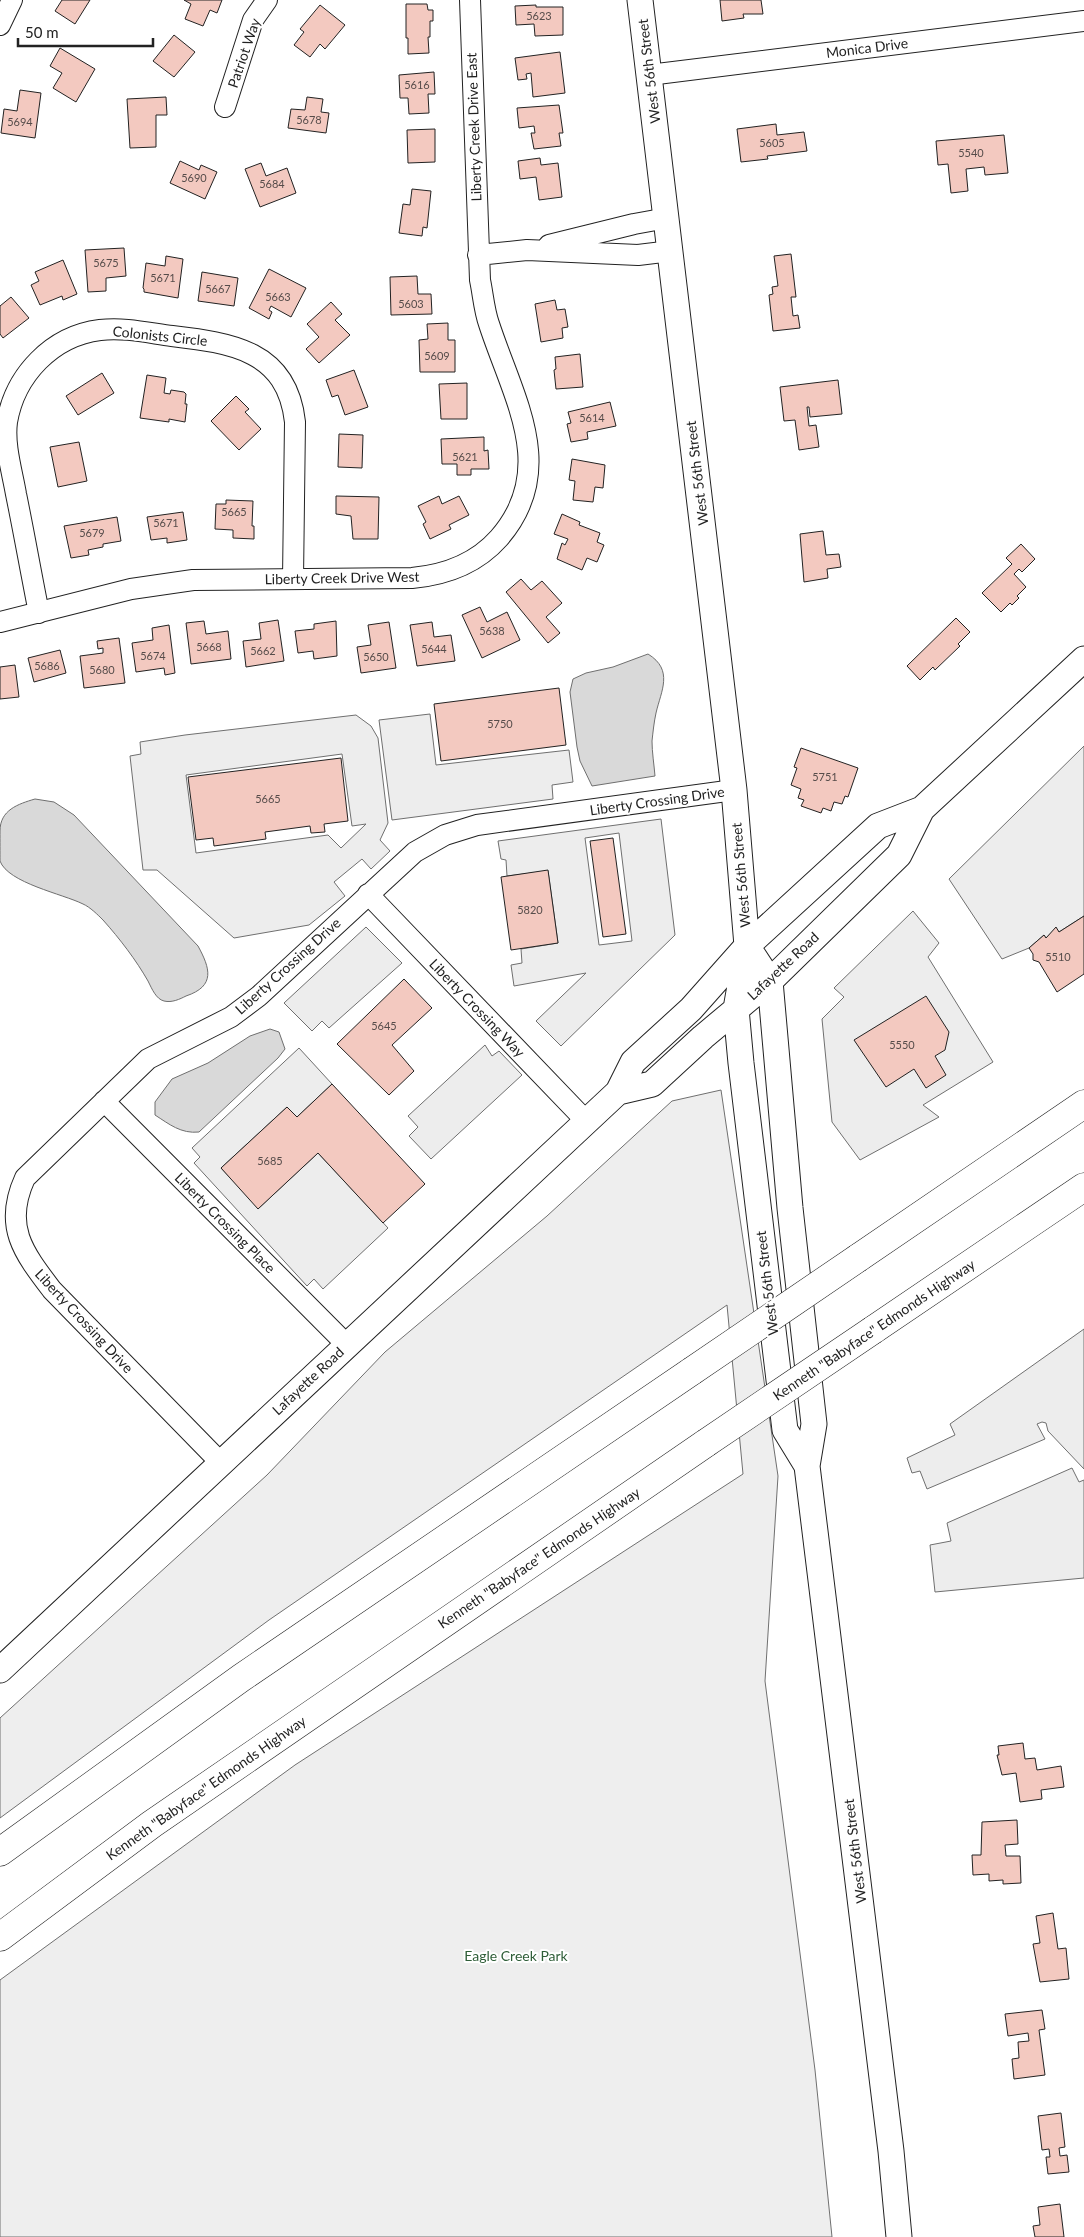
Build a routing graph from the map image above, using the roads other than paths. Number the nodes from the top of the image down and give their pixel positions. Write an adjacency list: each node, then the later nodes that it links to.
1 (12, 0): 6 (street)
2 (266, 0): 8 (street, Patriot Way)
3 (470, 0): 12 (street, Liberty Creek Drive East)
4 (640, 0): 7 (main road, West 56th Street)
5 (1084, 21): 7 (street, Monica Drive)
6 (0, 25)
7 (649, 75): 9 (main road, West 56th Street)
8 (225, 107)
9 (667, 218): 10 (street); 11 (main road, West 56th Street)
10 (527, 250): 11 (street); 12 (street)
11 (671, 251): 17 (main road, West 56th Street)
12 (478, 255): 13 (street, Liberty Creek Drive West)
13 (293, 579): 14 (street, Liberty Creek Drive West); 14 (street, Colonists Circle)
14 (39, 613): 15 (street, Liberty Creek Drive West)
15 (0, 622)
16 (1084, 659): 18 (main road, Lafayette Road)
17 (734, 790): 19 (street, Liberty Crossing Drive); 20 (main road, West 56th Street)
18 (922, 809): 20 (main road, Lafayette Road); 21 (main road, Lafayette Road)
19 (368, 894): 24 (street, Liberty Crossing Drive); 26 (street, Liberty Crossing Way)
20 (747, 946): 21 (main road, West 56th Street); 22 (main road, West 56th Street); 23 (main road, Lafayette Road)
21 (770, 981): 22 (main road, Lafayette Road); 30 (main road, West 56th Street)
22 (736, 1009): 23 (main road, Lafayette Road); 30 (main road, West 56th Street)
23 (618, 1092): 26 (main road, Lafayette Road)
24 (104, 1101): 28 (street, Liberty Crossing Place); 29 (street, Liberty Crossing Drive)
25 (1084, 1104): 32 (highway, bridge)
26 (587, 1122): 28 (main road, Lafayette Road)
27 (1084, 1187): 33 (highway, Kenneth "Babyface" Edmonds Highway, bridge)
28 (347, 1345): 29 (main road, Lafayette Road)
29 (221, 1463): 31 (main road, Lafayette Road)
30 (807, 1466): 34 (main road, West 56th Street)
31 (0, 1670)
32 (0, 1852)
33 (0, 1937)
34 (899, 2237)

